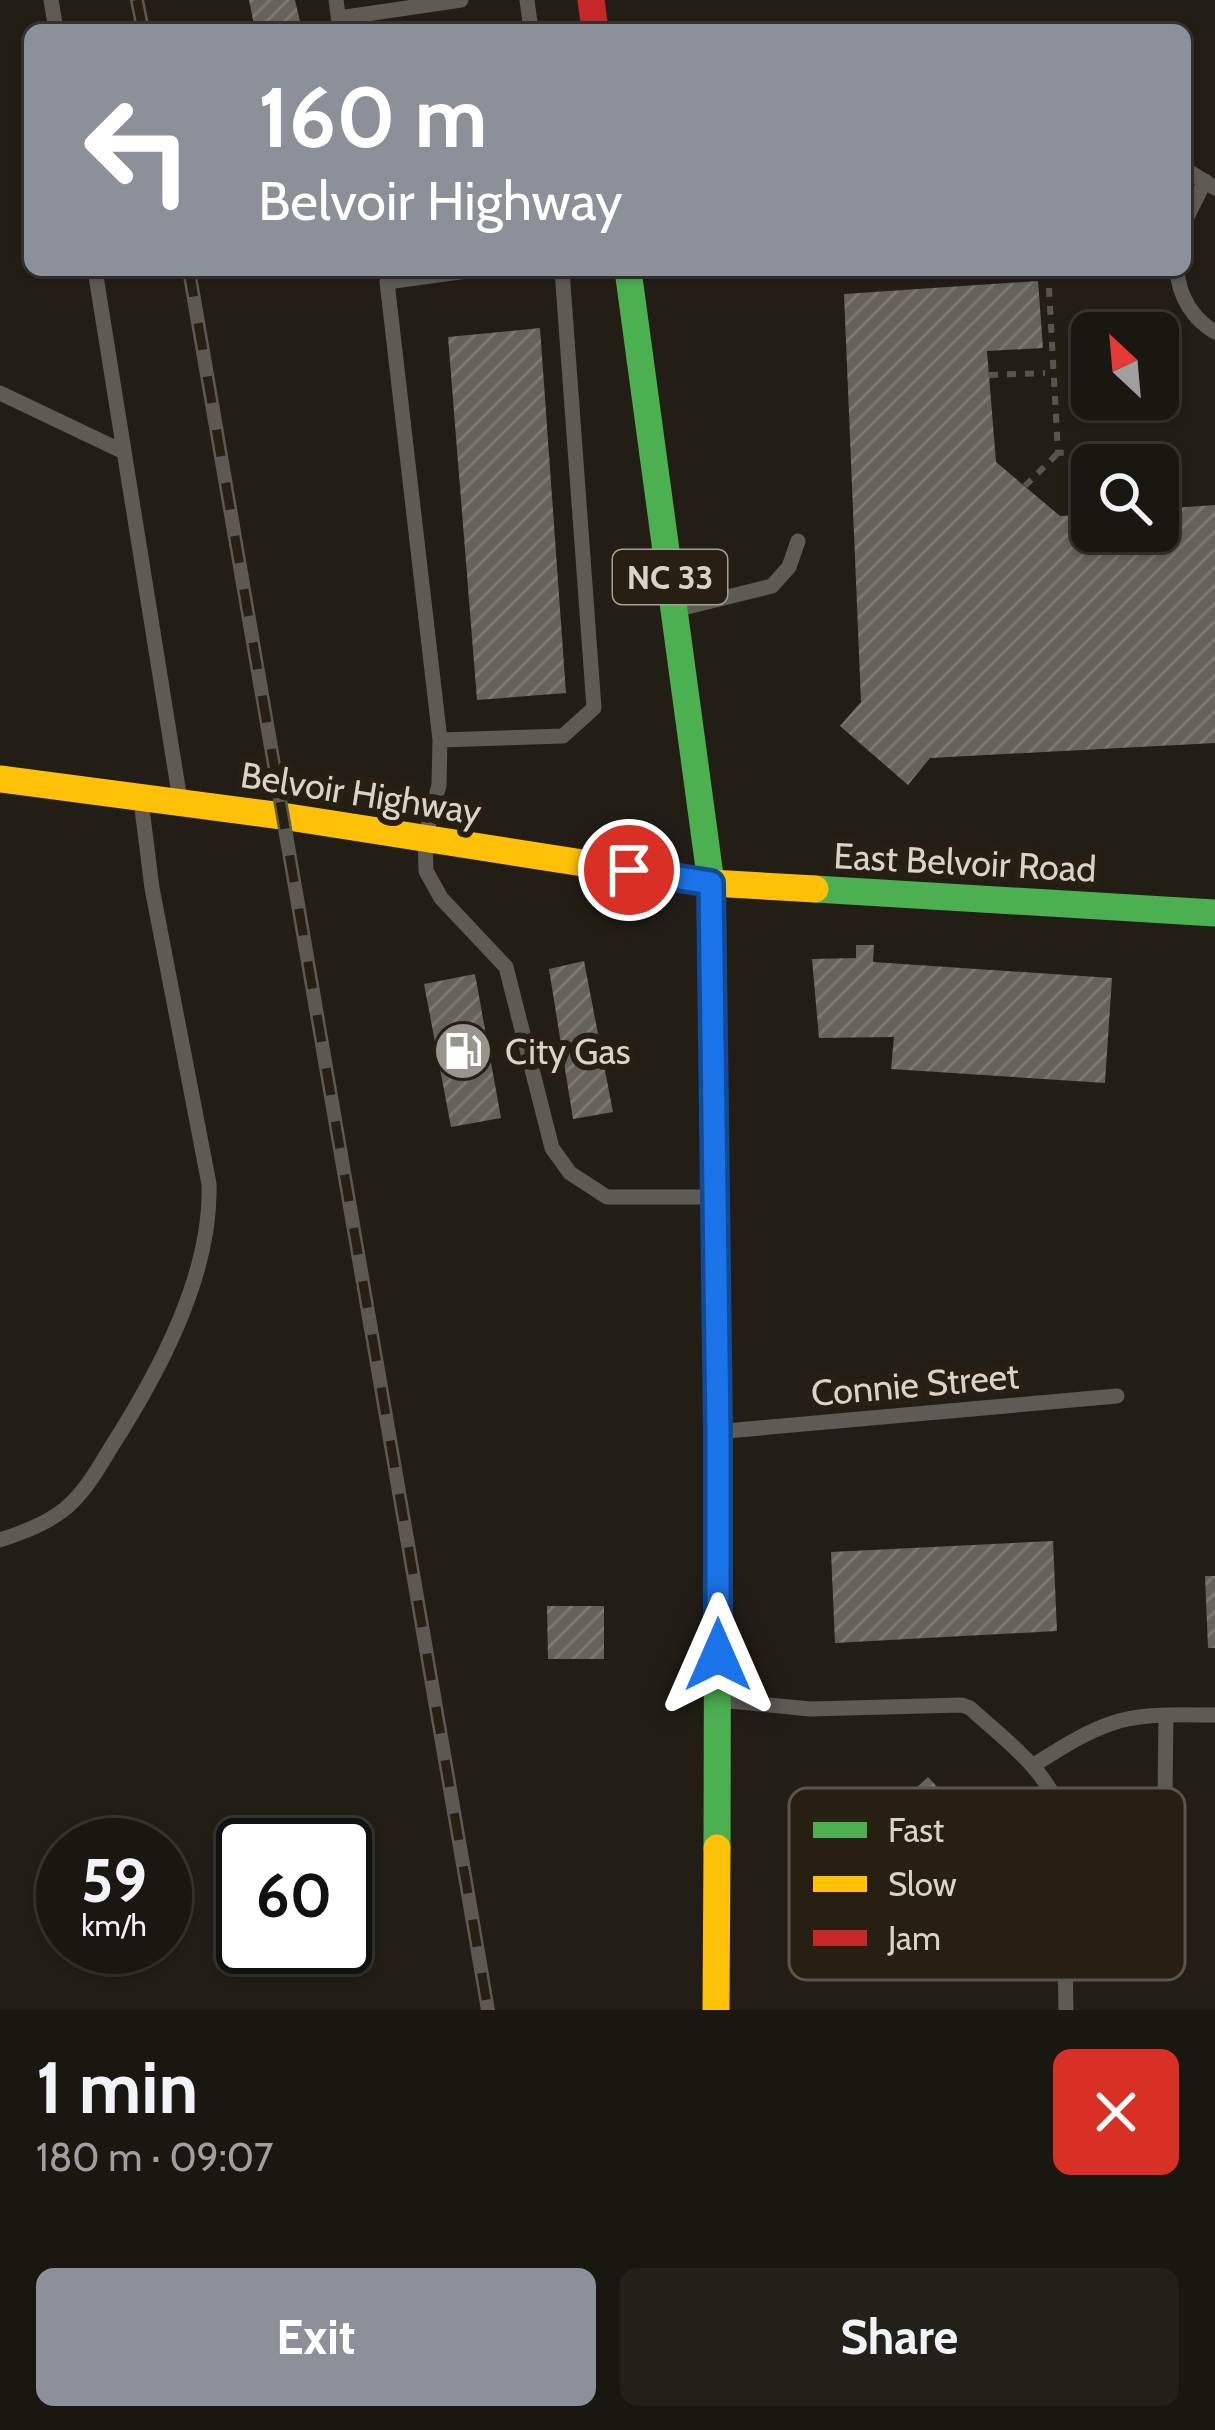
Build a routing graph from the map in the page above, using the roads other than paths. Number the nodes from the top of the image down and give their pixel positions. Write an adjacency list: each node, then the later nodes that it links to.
1 (461, 0): 2 (lane)
2 (338, 16)
3 (1210, 185): 4 (lane)
4 (1191, 212)
5 (95, 276): 12 (lane)
6 (410, 276): 15 (lane)
7 (562, 276): 15 (lane)
8 (629, 276): 14 (main road, NC 33)
9 (1177, 276): 10 (lane)
10 (1215, 332)
11 (0, 393): 12 (lane)
12 (124, 452): 18 (lane)
13 (798, 541): 14 (lane)
14 (674, 610): 20 (main road, NC 33)
15 (440, 740): 19 (lane)
16 (0, 779): 17 (main road, Belvoir Highway)
17 (140, 798): 18 (main road, Belvoir Highway); 25 (lane)
18 (180, 802): 19 (main road, Belvoir Highway)
19 (425, 838): 20 (main road, Belvoir Highway); 22 (lane)
20 (711, 883): 21 (main road, East Belvoir Road); 22 (main road, NC 33)
21 (1215, 913)
22 (715, 1197): 24 (main road, NC 33)
23 (1117, 1396): 24 (lane, Connie Street)
24 (718, 1432): 26 (main road, NC 33)
25 (0, 1540)
26 (718, 1699): 29 (lane); 33 (main road, NC 33)
27 (1215, 1714): 28 (lane)
28 (1166, 1716): 29 (lane); 31 (lane)
29 (1034, 1765): 30 (lane)
30 (1052, 1788)
31 (1165, 1788)
32 (1066, 1980): 34 (lane)
33 (716, 2010)
34 (1066, 2010)

